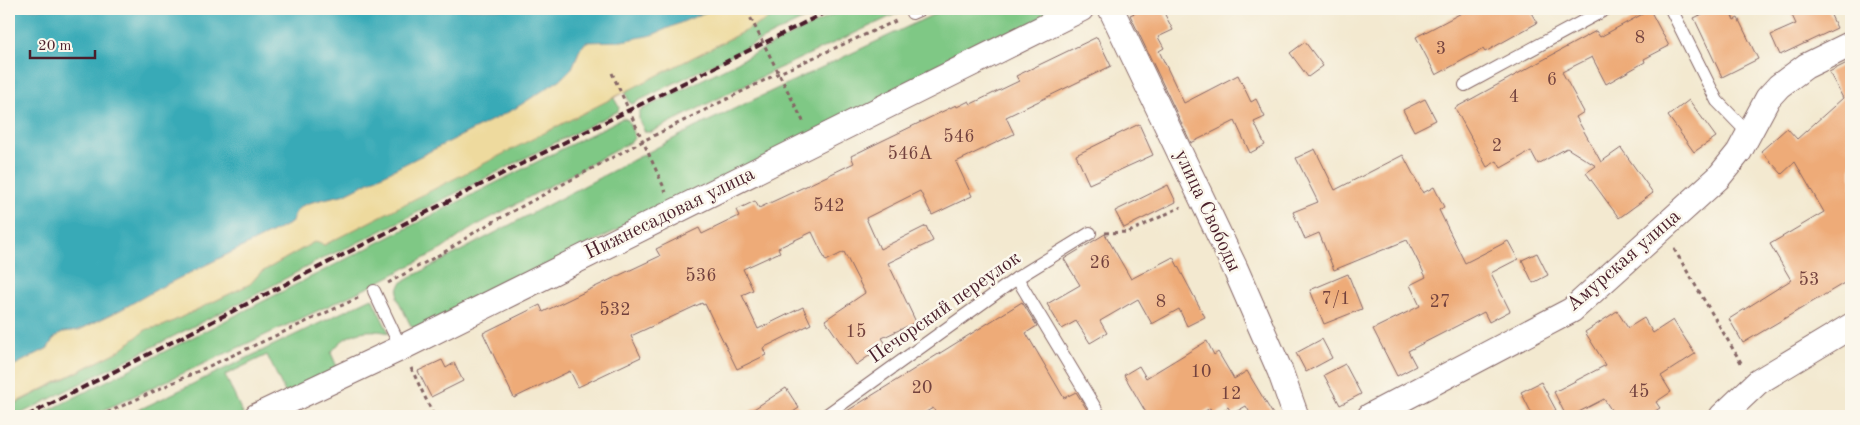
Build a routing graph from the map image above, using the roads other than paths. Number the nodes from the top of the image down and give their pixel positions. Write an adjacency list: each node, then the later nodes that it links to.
1 (1081, 9): 12 (street, Нижнесадовая улица)
2 (1110, 9): 17 (street, улица Свободы)
3 (1606, 9): 6 (lane)
4 (1671, 9): 7 (lane)
5 (1851, 44): 7 (street, Амурская улица)
6 (1465, 85)
7 (1748, 133): 18 (street, Амурская улица)
8 (1090, 233): 9 (lane, Печорский переулок)
9 (1017, 278): 15 (lane, Печорский переулок); 16 (lane)
10 (374, 291): 12 (lane)
11 (1851, 326): 13 (street)
12 (401, 348): 14 (street, Нижнесадовая улица)
13 (1729, 414)
14 (257, 416)
15 (825, 416)
16 (1100, 416)
17 (1296, 416)
18 (1370, 416)

